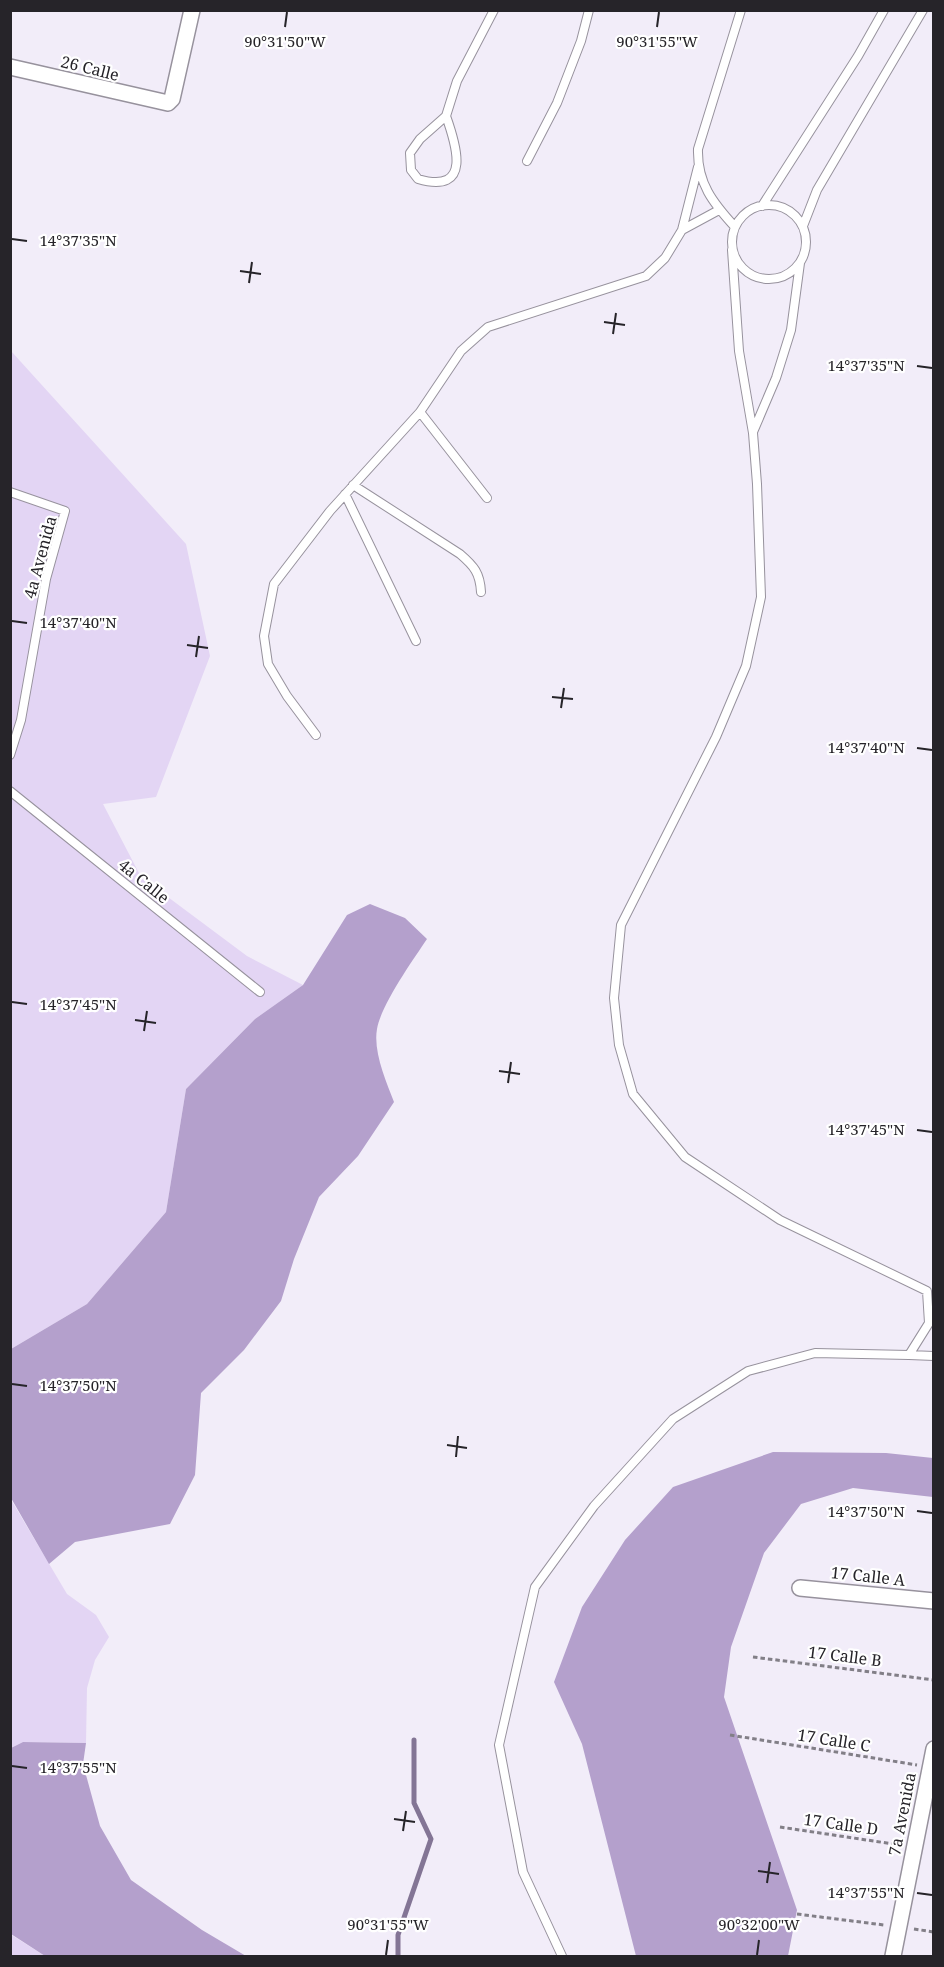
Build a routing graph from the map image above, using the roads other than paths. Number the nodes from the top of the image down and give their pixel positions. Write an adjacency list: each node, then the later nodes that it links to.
1 (192, 10): 7 (street, 26 Calle)
2 (494, 10): 8 (lane)
3 (589, 10): 9 (lane)
4 (741, 10): 10 (lane)
5 (884, 10): 11 (lane)
6 (923, 10): 14 (lane)
7 (10, 67)
8 (446, 116): 8 (lane)
9 (527, 161)
10 (698, 167): 12 (lane); 15 (lane)
11 (762, 206): 13 (lane); 14 (lane)
12 (719, 210): 13 (lane); 15 (lane)
13 (735, 226): 16 (lane)
14 (803, 226): 17 (lane)
15 (682, 230): 18 (lane)
16 (732, 249): 17 (lane); 19 (lane)
17 (800, 263): 19 (lane)
18 (420, 412): 20 (lane); 23 (lane)
19 (753, 433): 30 (lane)
20 (353, 485): 22 (lane); 24 (lane)
21 (10, 492): 27 (lane, 4a Avenida)
22 (345, 494): 25 (lane); 26 (lane)
23 (487, 498)
24 (481, 592)
25 (416, 641)
26 (316, 735)
27 (10, 755)
28 (10, 791): 29 (lane, 4a Calle)
29 (260, 992)
30 (909, 1355): 31 (lane); 35 (lane)
31 (933, 1356)
32 (800, 1588): 33 (street, 17 Calle A)
33 (933, 1601)
34 (933, 1749): 36 (street, 7a Avenida)
35 (562, 1956)
36 (893, 1956)

